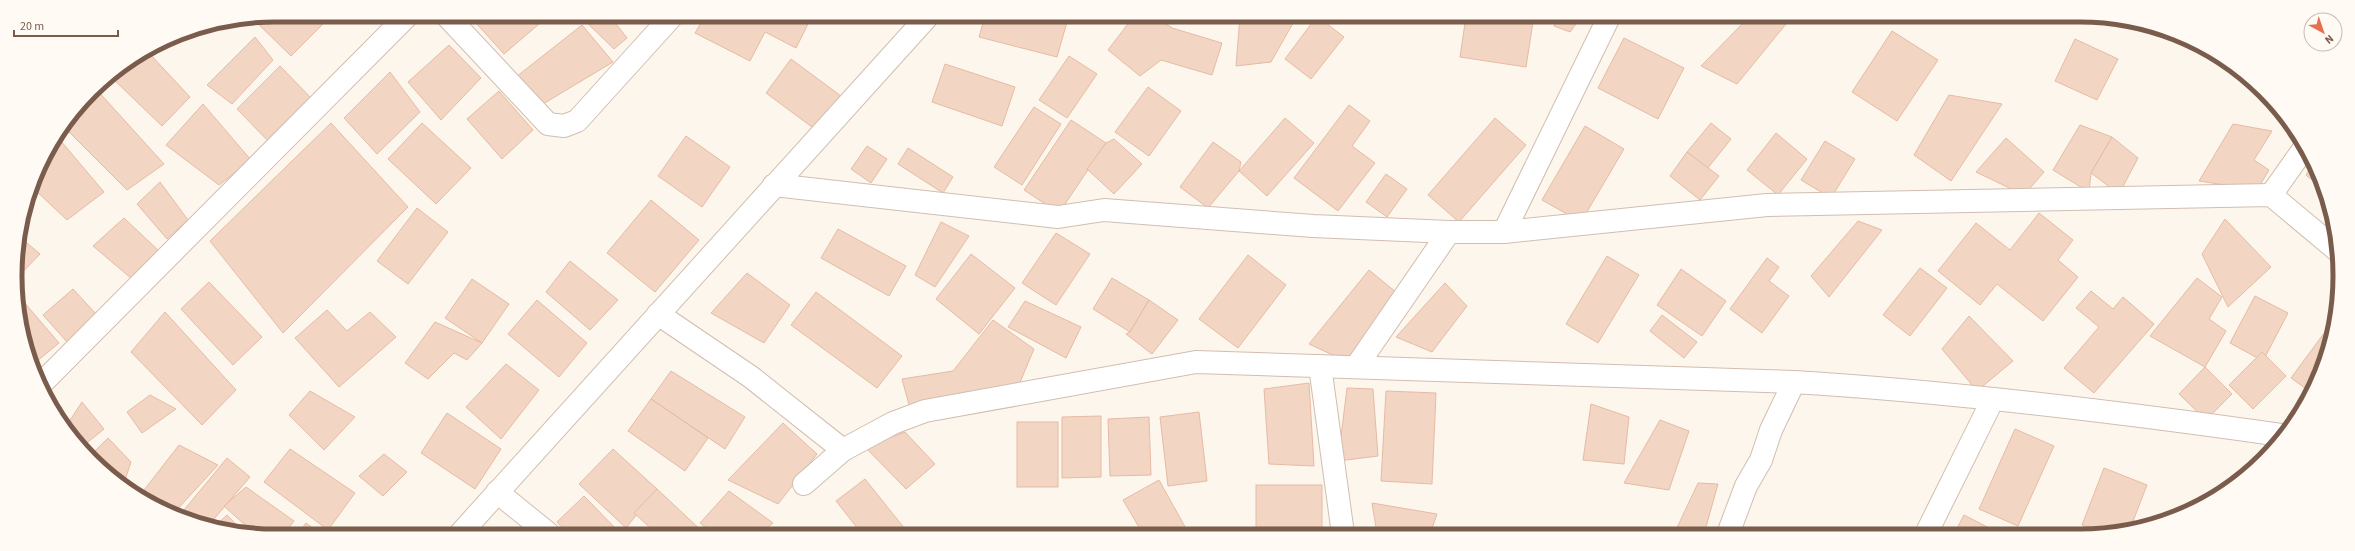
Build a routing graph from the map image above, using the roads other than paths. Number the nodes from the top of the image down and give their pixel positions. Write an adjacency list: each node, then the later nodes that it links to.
1 (401, 22): 15 (street)
2 (453, 22): 3 (street)
3 (668, 22)
4 (923, 22): 7 (street)
5 (1607, 22): 10 (street)
6 (2301, 153): 8 (street)
7 (774, 185): 9 (street); 12 (street)
8 (2271, 195): 10 (street); 11 (street)
9 (1449, 232): 10 (street); 14 (street)
10 (1504, 232)
11 (2331, 245)
12 (658, 314): 19 (street); 21 (street)
13 (1320, 366): 14 (street); 19 (street); 24 (street)
14 (1356, 367): 16 (street)
15 (44, 380)
16 (1794, 382): 17 (street); 25 (street)
17 (1993, 399): 18 (street); 26 (street)
18 (2277, 434)
19 (843, 450): 20 (street)
20 (804, 484)
21 (497, 492): 22 (street); 23 (street)
22 (464, 529)
23 (543, 529)
24 (1342, 529)
25 (1730, 529)
26 (1928, 529)

